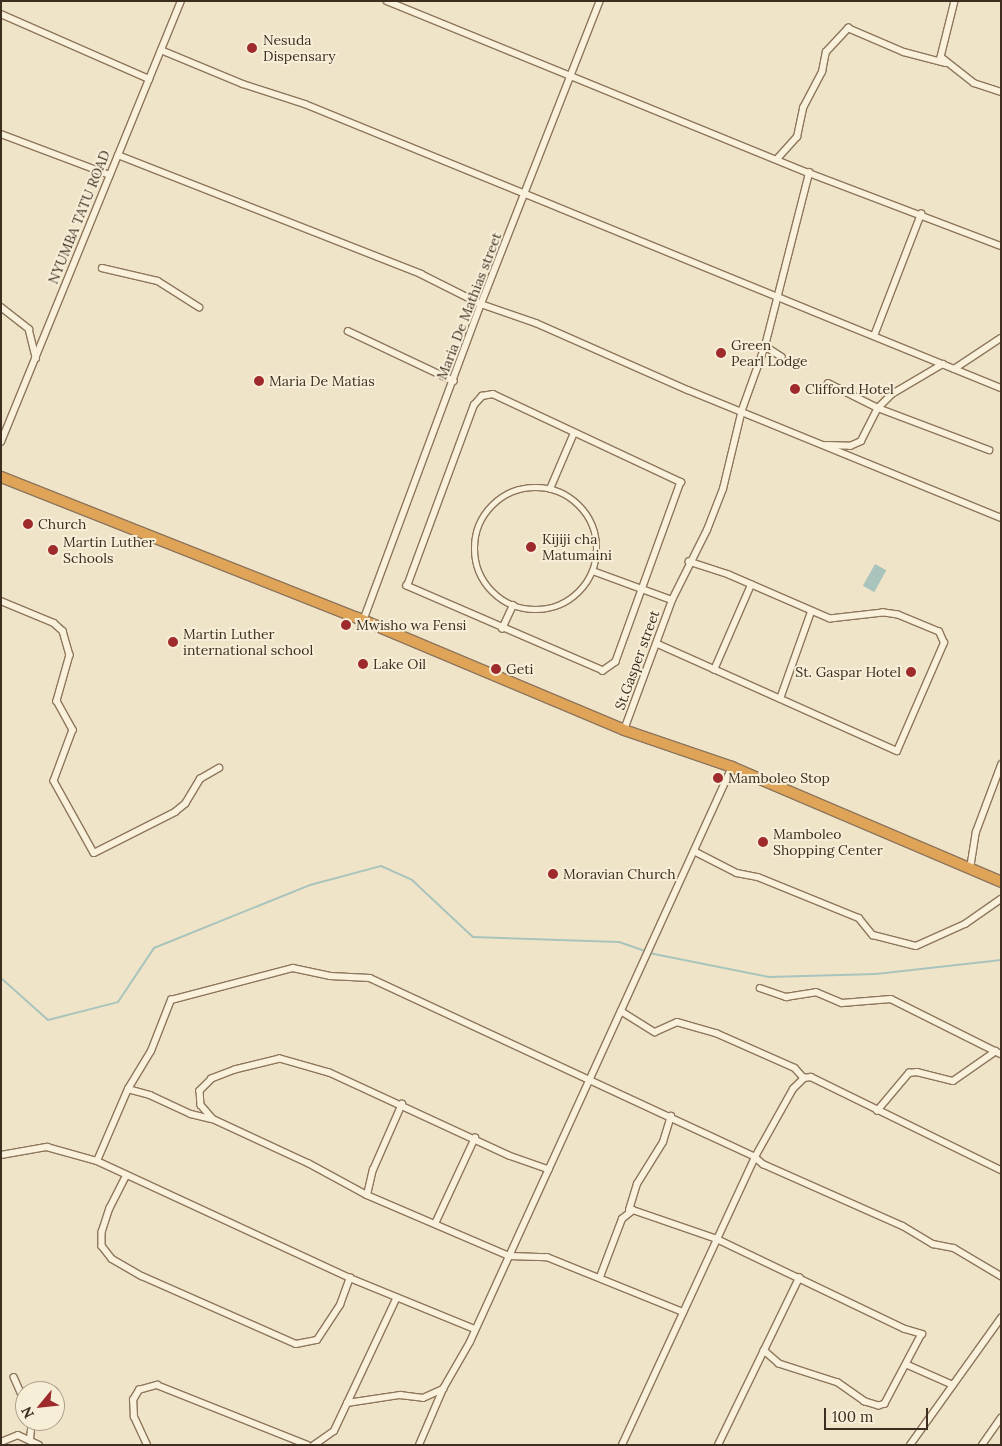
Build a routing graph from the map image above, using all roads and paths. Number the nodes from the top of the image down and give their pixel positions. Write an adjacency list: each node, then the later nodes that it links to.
1 (181, 1): 6 (street, NYUMBA TATU ROAD)
2 (387, 1): 8 (street)
3 (600, 1): 8 (street, Maria De Mathias street)
4 (955, 1): 7 (street)
5 (1, 14): 9 (street)
6 (161, 50): 9 (street, NYUMBA TATU ROAD); 16 (street)
7 (946, 62): 10 (street); 13 (street)
8 (571, 77): 13 (street); 16 (street, Maria De Mathias street)
9 (149, 79): 12 (street, NYUMBA TATU ROAD)
10 (1001, 92)
11 (1, 134): 15 (street)
12 (118, 155): 15 (street, NYUMBA TATU ROAD); 21 (street)
13 (777, 159): 14 (street)
14 (809, 173): 17 (street); 20 (street, St.Gasper street)
15 (110, 175): 29 (street, NYUMBA TATU ROAD)
16 (526, 193): 20 (street); 21 (street, Maria De Mathias street)
17 (921, 214): 18 (street); 25 (street)
18 (1001, 246)
19 (102, 268): 23 (street)
20 (776, 295): 25 (street); 27 (street, St.Gasper street)
21 (482, 304): 32 (street, Maria De Mathias street); 36 (street)
22 (1, 307): 29 (street)
23 (199, 307)
24 (348, 331): 32 (street)
25 (874, 336): 30 (street)
26 (1001, 338): 31 (street)
27 (765, 346): 28 (street); 36 (street, St.Gasper street)
28 (782, 357)
29 (36, 358): 38 (street, NYUMBA TATU ROAD)
30 (943, 364): 31 (street); 35 (street)
31 (954, 369): 34 (street)
32 (454, 381): 52 (street, Maria De Mathias street)
33 (828, 383): 35 (street)
34 (1001, 388)
35 (878, 408): 39 (street); 40 (street)
36 (742, 410): 39 (street); 44 (street, St.Gasper street)
37 (574, 432): 42 (street); 47 (street); 53 (street)
38 (1, 442)
39 (823, 445): 43 (street)
40 (989, 450)
41 (1, 478): 52 (highway)
42 (550, 489): 45 (street); 50 (street)
43 (1001, 518)
44 (688, 562): 46 (street); 48 (street, St.Gasper street)
45 (593, 571): 47 (street); 50 (street)
46 (751, 585): 51 (street); 55 (street)
47 (642, 587): 48 (street); 53 (street)
48 (672, 600): 54 (street, St.Gasper street)
49 (1, 601): 60 (street)
50 (512, 605): 53 (street)
51 (811, 612): 56 (street); 56 (street)
52 (363, 621): 57 (highway)
53 (502, 629)
54 (658, 644): 55 (street); 57 (street, St.Gasper street)
55 (714, 670): 56 (street)
56 (780, 699)
57 (624, 730): 59 (highway)
58 (1001, 765): 62 (street)
59 (732, 767): 61 (street); 62 (highway)
60 (219, 768)
61 (694, 851): 64 (street); 66 (street)
62 (970, 869): 63 (highway)
63 (1001, 882)
64 (1001, 899)
65 (760, 988): 67 (street)
66 (621, 1011): 68 (street); 69 (street)
67 (998, 1053): 72 (street)
68 (804, 1078): 72 (street); 77 (street)
69 (591, 1080): 70 (street); 73 (street); 79 (street)
70 (128, 1089): 74 (street); 78 (street)
71 (402, 1104): 74 (street); 75 (street); 82 (street)
72 (877, 1111): 80 (street)
73 (671, 1116): 77 (street); 83 (street)
74 (214, 1119): 82 (street)
75 (475, 1138): 79 (street); 84 (street)
76 (1, 1155): 78 (street)
77 (756, 1157): 85 (street); 87 (street)
78 (97, 1161): 81 (street)
79 (549, 1170): 86 (street)
80 (1001, 1170)
81 (127, 1175): 89 (street); 89 (street)
82 (367, 1195): 84 (street)
83 (629, 1210): 85 (street); 88 (street)
84 (435, 1224): 86 (street)
85 (717, 1239): 90 (street); 92 (street)
86 (509, 1256): 88 (street); 95 (street)
87 (1001, 1276)
88 (600, 1277): 92 (street)
89 (350, 1278): 91 (street)
90 (799, 1278): 97 (street); 98 (street)
91 (396, 1298): 95 (street); 103 (street)
92 (683, 1312): 114 (street)
93 (1001, 1318): 94 (street)
94 (994, 1327): 96 (street); 101 (street)
95 (474, 1329): 102 (street)
96 (1001, 1332)
97 (764, 1351): 98 (street); 108 (street)
98 (908, 1365): 101 (street)
99 (14, 1377): 100 (street)
100 (16, 1381)
101 (953, 1385): 116 (street)
102 (443, 1389): 103 (street); 113 (street)
103 (347, 1403): 112 (street)
104 (1001, 1418): 117 (street)
105 (31, 1431): 106 (street)
106 (30, 1439): 107 (street); 109 (street)
107 (1, 1442)
108 (719, 1443): 115 (street)
109 (39, 1445)
110 (147, 1445): 111 (street)
111 (308, 1445)
112 (314, 1445)
113 (419, 1445)
114 (622, 1445)
115 (727, 1445)
116 (910, 1445)
117 (982, 1445)

